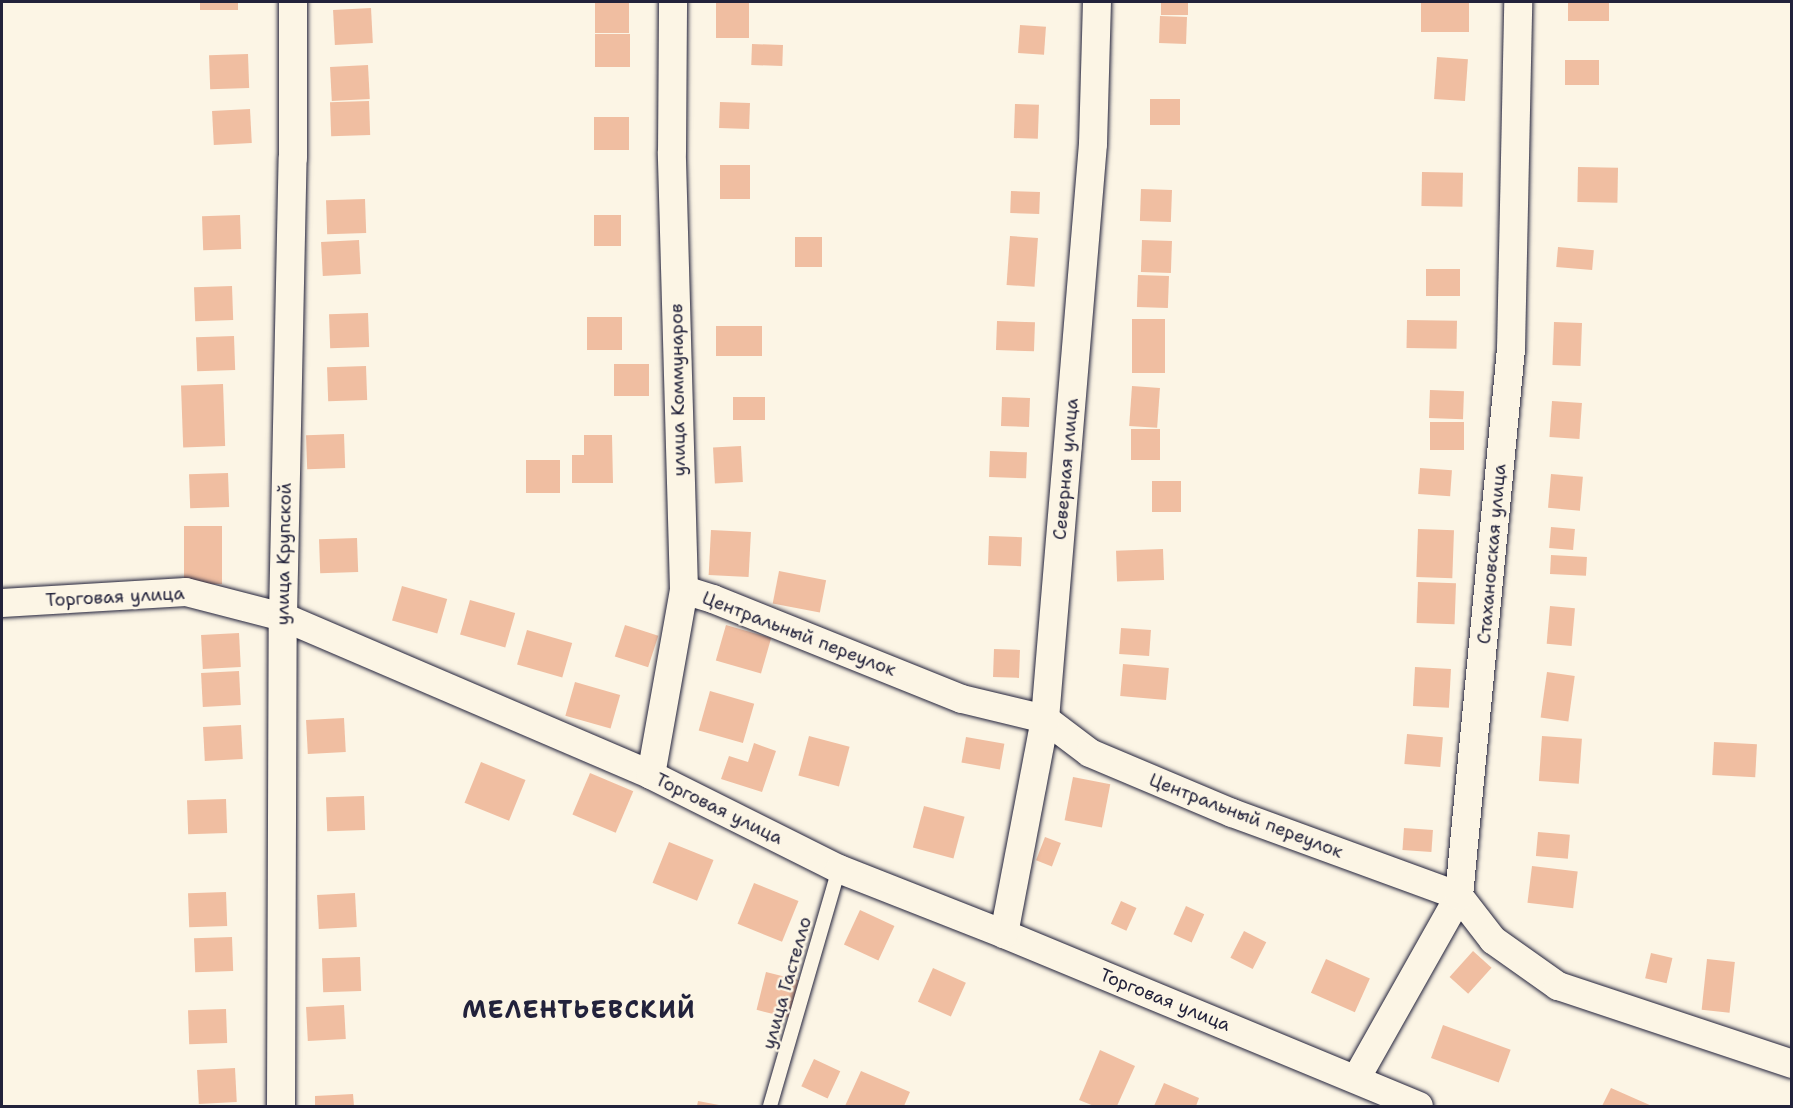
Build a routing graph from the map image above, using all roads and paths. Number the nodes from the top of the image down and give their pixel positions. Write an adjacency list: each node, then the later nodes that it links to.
1 (293, 2): 7 (street, улица Крупской)
2 (673, 2): 5 (street, улица Коммунаров)
3 (1097, 2): 8 (street, Северная улица)
4 (1518, 2): 11 (street, Стахановская улица)
5 (684, 590): 8 (street, Центральный переулок); 9 (street, улица Коммунаров)
6 (2, 603): 7 (street, Торговая улица)
7 (283, 617): 9 (street, Торговая улица); 15 (street, улица Крупской)
8 (1045, 719): 11 (street, Центральный переулок); 12 (street, Северная улица)
9 (651, 776): 10 (street, Торговая улица)
10 (839, 869): 12 (street, Торговая улица); 16 (lane, улица Гастелло)
11 (1459, 896): 13 (street); 14 (street, Стахановская улица)
12 (1004, 934): 14 (street, Торговая улица)
13 (1791, 1064)
14 (1356, 1079): 17 (street, Торговая улица)
15 (281, 1107)
16 (770, 1107)
17 (1419, 1107)

